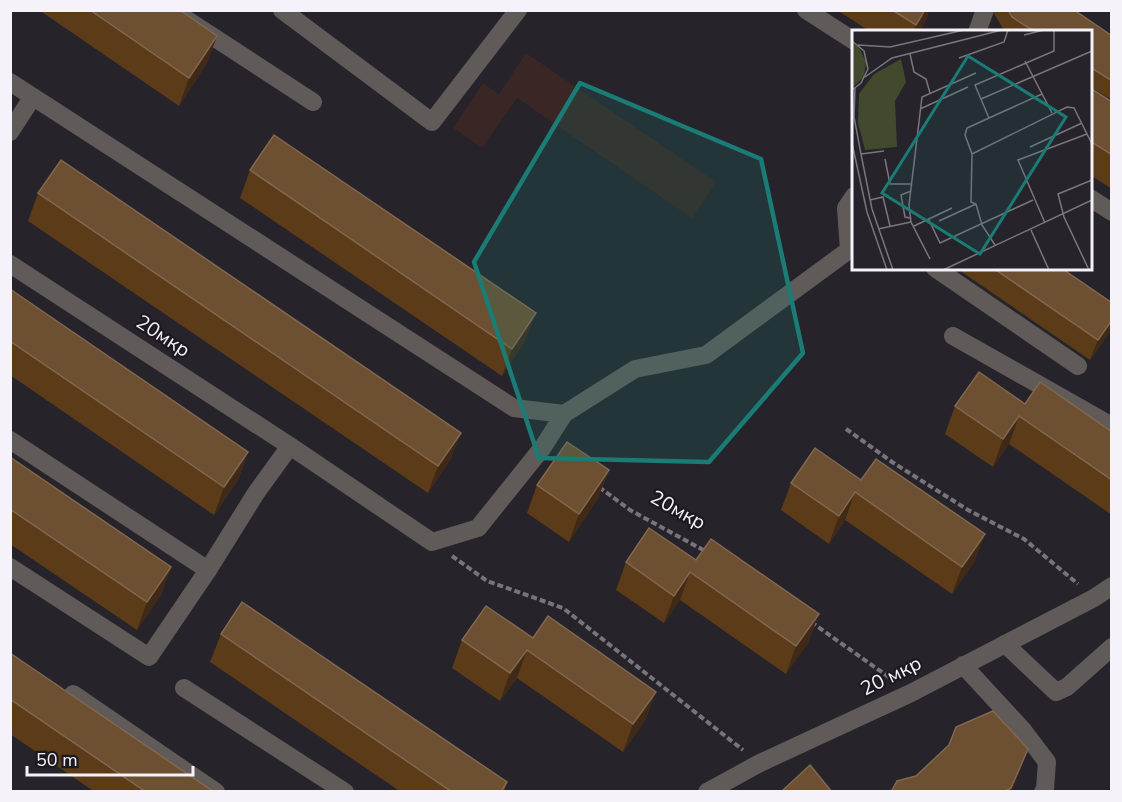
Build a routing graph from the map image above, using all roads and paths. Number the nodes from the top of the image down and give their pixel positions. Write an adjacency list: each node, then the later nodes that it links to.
1 (172, 10): 10 (street)
2 (282, 10): 3 (street)
3 (518, 10)
4 (806, 10): 7 (street)
5 (985, 10): 6 (street)
6 (978, 30)
7 (852, 40)
8 (10, 82): 9 (street)
9 (32, 98): 11 (street); 19 (street)
10 (313, 102)
11 (10, 132)
12 (1092, 199): 14 (street)
13 (851, 206): 19 (street)
14 (1112, 212)
15 (10, 264): 23 (street, 20мкр)
16 (938, 270): 18 (street)
17 (953, 336): 20 (street)
18 (1078, 366)
19 (564, 414): 25 (street)
20 (1112, 426)
21 (846, 429): 30 (path)
22 (10, 440): 28 (street)
23 (291, 446): 25 (street, 20мкр); 28 (street)
24 (592, 482): 26 (path, 20мкр)
25 (432, 542): 38 (path)
26 (711, 554)
27 (10, 567): 28 (street)
28 (208, 570)
29 (1112, 586): 30 (street, 20 мкр)
30 (1094, 598): 32 (street, 20 мкр)
31 (807, 619): 36 (path)
32 (1005, 644): 33 (street); 34 (street, 20 мкр)
33 (1112, 647)
34 (963, 666): 36 (street, 20 мкр); 42 (street)
35 (184, 688): 40 (street)
36 (911, 693): 38 (street, 20 мкр)
37 (73, 694): 39 (street)
38 (760, 764): 41 (street, 20 мкр)
39 (216, 792)
40 (345, 792)
41 (707, 792)
42 (1042, 792)

